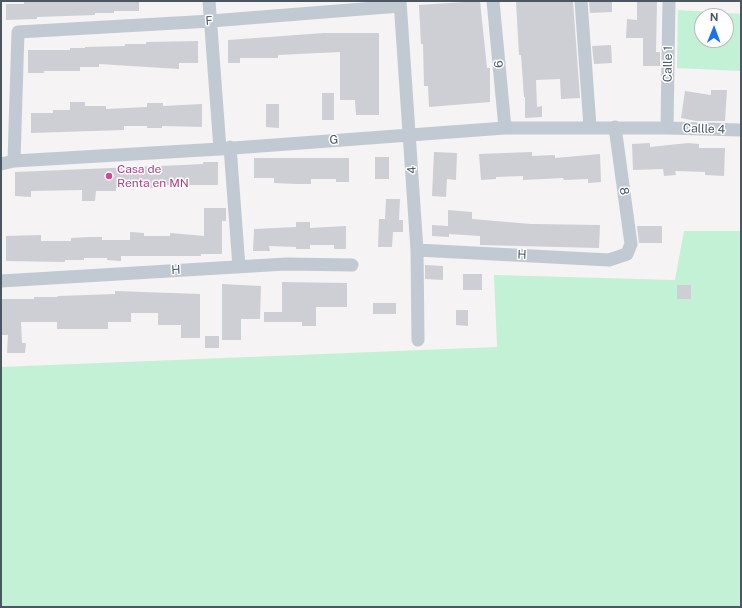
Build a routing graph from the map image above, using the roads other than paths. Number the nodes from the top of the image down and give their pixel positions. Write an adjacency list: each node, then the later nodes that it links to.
1 (210, 1): 6 (street)
2 (493, 1): 9 (street, 6)
3 (581, 1): 7 (street)
4 (669, 1): 10 (street, Calle 1)
5 (400, 3): 6 (street, F); 12 (street, 4)
6 (211, 21): 13 (street); 14 (street, F)
7 (590, 127): 8 (street, G); 9 (street, G)
8 (615, 127): 10 (street, G); 17 (street, 8)
9 (505, 128): 12 (street, G)
10 (667, 128): 11 (street, Callle 4)
11 (741, 130)
12 (410, 135): 13 (street, G); 16 (street, 4)
13 (225, 148): 14 (street, G); 19 (street)
14 (14, 161): 15 (street, G)
15 (1, 164)
16 (417, 250): 17 (street, H); 21 (street, 4)
17 (627, 254)
18 (352, 265): 19 (street, H)
19 (239, 267): 20 (street, H)
20 (1, 281)
21 (418, 340)

